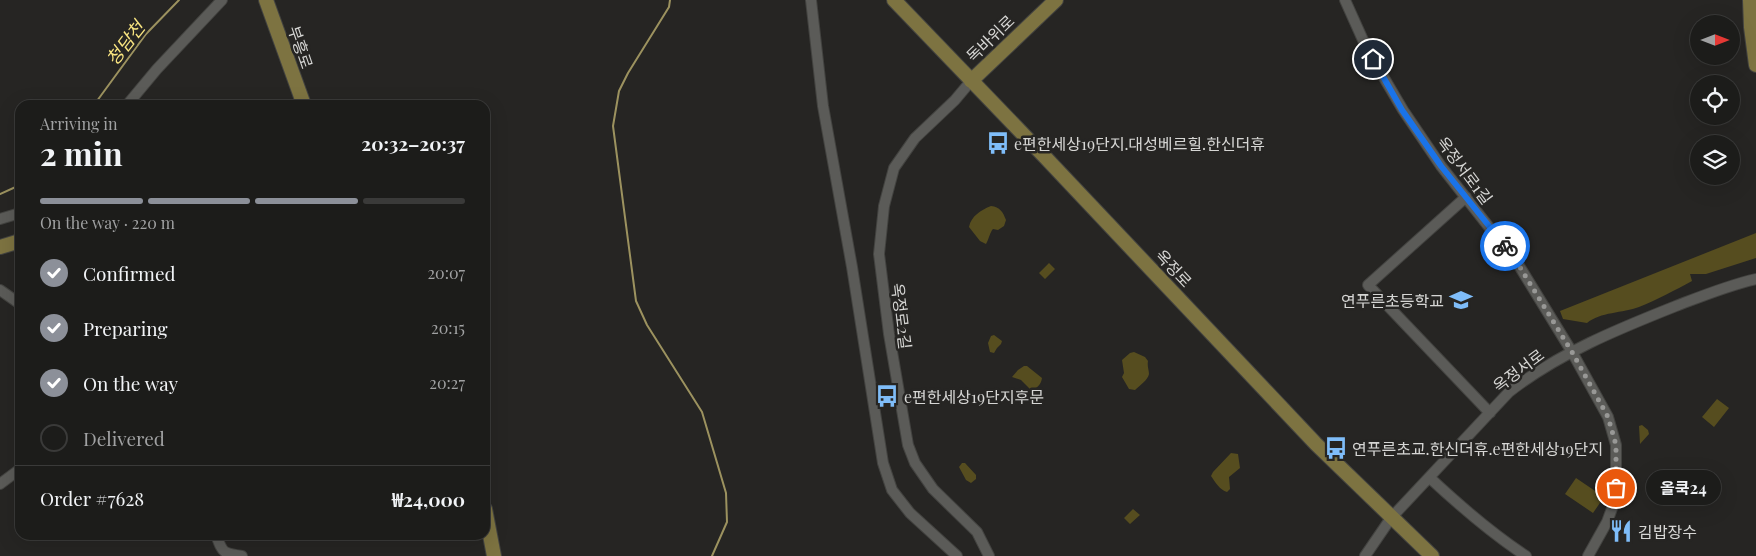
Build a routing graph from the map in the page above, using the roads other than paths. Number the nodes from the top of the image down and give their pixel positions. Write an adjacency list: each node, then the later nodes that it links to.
1 (222, 0): 11 (street)
2 (266, 0): 9 (main road, 부흥로)
3 (811, 0): 32 (street)
4 (894, 0): 10 (main road, 옥정로)
5 (1056, 0): 10 (main road, 독바위로)
6 (1345, 0): 14 (street, 옥정서로1길)
7 (1750, 0): 8 (main road)
8 (1756, 65)
9 (290, 70): 12 (main road); 13 (main road, 부흥로)
10 (971, 81): 27 (main road, 옥정로); 33 (street, 옥정로2길)
11 (131, 100)
12 (294, 100)
13 (302, 100)
14 (1466, 197): 22 (street, 옥정서로1길); 23 (street)
15 (15, 214): 16 (street)
16 (0, 219)
17 (15, 242): 18 (main road)
18 (0, 247)
19 (1756, 279): 22 (street, 옥정서로)
20 (0, 290): 21 (street)
21 (15, 300)
22 (1572, 352): 23 (street, 옥정서로); 37 (street, 옥정서로1길)
23 (1490, 413): 25 (street, 옥정서로)
24 (15, 473): 26 (street)
25 (1430, 478): 27 (street, 옥정서로); 36 (street)
26 (0, 484)
27 (1391, 518): 34 (street, 옥정서로); 35 (main road, 옥정로)
28 (490, 535): 31 (main road)
29 (218, 540): 30 (street)
30 (242, 556)
31 (494, 556)
32 (957, 556)
33 (989, 556)
34 (1365, 556)
35 (1432, 556)
36 (1526, 556)
37 (1588, 556)

